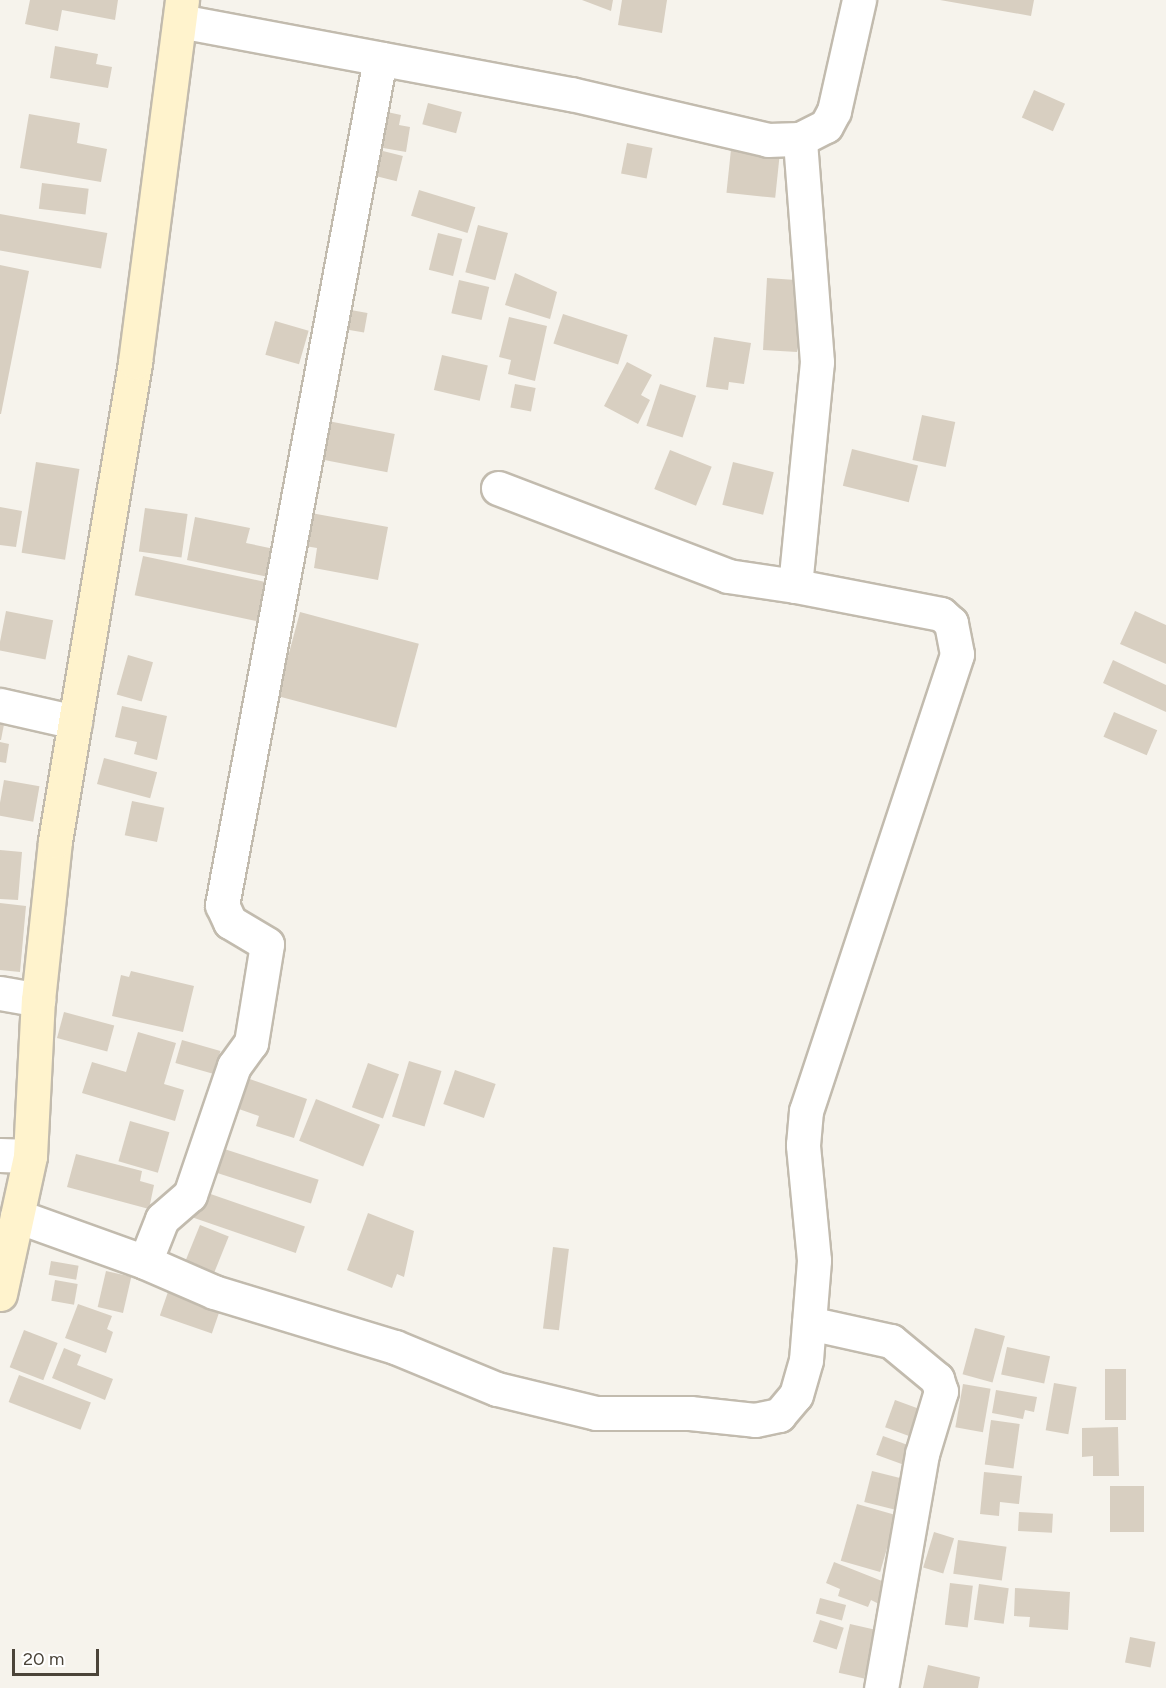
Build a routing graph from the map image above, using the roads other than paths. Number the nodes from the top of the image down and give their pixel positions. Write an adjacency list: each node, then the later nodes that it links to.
1 (859, 0): 4 (street)
2 (181, 11): 3 (street); 8 (main road)
3 (380, 58): 4 (street); 13 (street)
4 (800, 139): 6 (street)
5 (498, 488): 6 (street)
6 (795, 586): 15 (street)
7 (0, 705): 8 (street)
8 (75, 722): 10 (main road)
9 (0, 993): 10 (street)
10 (38, 1000): 11 (main road)
11 (15, 1155): 12 (main road)
12 (17, 1216): 13 (street); 14 (main road)
13 (146, 1262): 15 (street)
14 (0, 1294)
15 (813, 1324): 16 (street)
16 (881, 1688)

